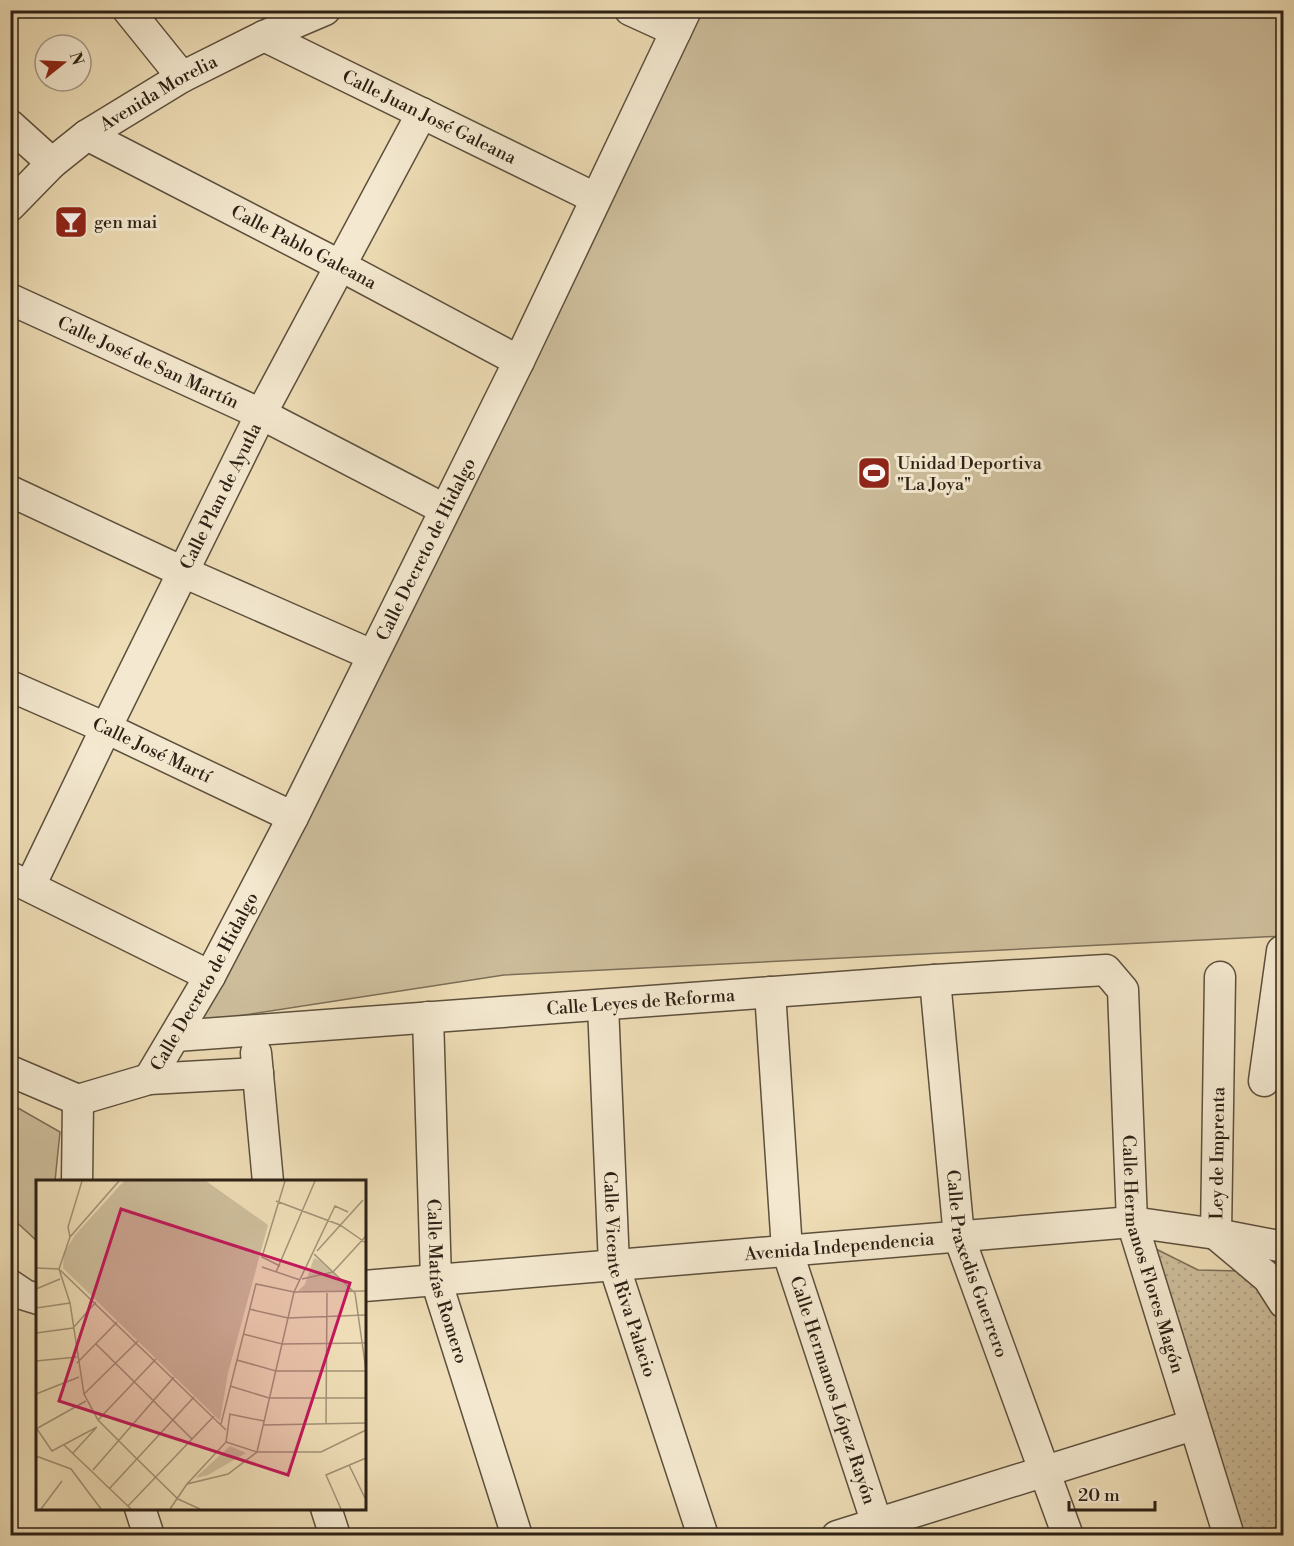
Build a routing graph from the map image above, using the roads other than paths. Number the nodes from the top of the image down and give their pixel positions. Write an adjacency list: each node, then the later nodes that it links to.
1 (128, 10): 6 (street)
2 (630, 10): 4 (street)
3 (309, 14): 5 (street, Avenida Morelia)
4 (681, 20): 11 (street, Calle Decreto de Hidalgo)
5 (264, 36): 6 (street, Avenida Morelia); 7 (street, Calle Juan José Galeana)
6 (182, 77): 9 (street, Avenida Morelia)
7 (422, 113): 11 (street, Calle Juan José Galeana); 13 (street, Calle Plan de Ayutla)
8 (10, 125): 10 (street)
9 (87, 135): 10 (street, Avenida Morelia); 13 (street, Calle Pablo Galeana)
10 (52, 163): 12 (street, Avenida Morelia)
11 (595, 198): 15 (street, Calle Decreto de Hidalgo)
12 (10, 206)
13 (341, 266): 15 (street, Calle Pablo Galeana); 16 (street, Calle Plan de Ayutla)
14 (10, 299): 16 (street, Calle José de San Martín)
15 (519, 360): 18 (street, Calle Decreto de Hidalgo)
16 (261, 414): 18 (street, Calle José de San Martín); 19 (street, Calle Plan de Ayutla)
17 (10, 491): 19 (street)
18 (444, 509): 20 (street, Calle Decreto de Hidalgo)
19 (183, 572): 20 (street); 22 (street, Calle Plan de Ayutla)
20 (372, 655): 23 (street, Calle Decreto de Hidalgo)
21 (10, 686): 22 (street, Calle José Martí)
22 (106, 728): 23 (street, Calle José Martí); 24 (street, Calle Plan de Ayutla)
23 (293, 818): 27 (street, Calle Decreto de Hidalgo)
24 (20, 882): 27 (street)
25 (1283, 951): 39 (street)
26 (1106, 970): 29 (street, Calle Leyes de Reforma); 43 (street, Calle Hermanos Flores Magón)
27 (210, 976): 34 (street, Calle Decreto de Hidalgo)
28 (1220, 977): 37 (street, Ley de Imprenta)
29 (935, 980): 30 (street, Calle Leyes de Reforma); 45 (street, Calle Praxedis Guerrero)
30 (770, 992): 31 (street, Calle Leyes de Reforma); 47 (street, Calle Hermanos López Rayón)
31 (603, 1005): 32 (street, Calle Leyes de Reforma); 48 (street, Calle Vicente Riva Palacio)
32 (428, 1017): 33 (street, Calle Leyes de Reforma); 49 (street, Calle Matías Romero)
33 (254, 1029): 34 (street, Calle Leyes de Reforma); 36 (street)
34 (176, 1036): 38 (street, Calle Decreto de Hidalgo)
35 (10, 1071): 40 (street)
36 (258, 1072): 38 (street); 42 (street)
37 (1218, 1072): 39 (street); 44 (street, Ley de Imprenta)
38 (149, 1079): 40 (street)
39 (1274, 1082)
40 (78, 1100): 41 (street)
41 (76, 1180)
42 (268, 1180)
43 (1132, 1222): 44 (street, Avenida Independencia); 45 (street, Avenida Independencia); 54 (street, Calle Hermanos Flores Magón)
44 (1216, 1234): 46 (street, Avenida Independencia); 53 (street)
45 (959, 1237): 47 (street, Avenida Independencia); 55 (street, Calle Praxedis Guerrero)
46 (1284, 1247)
47 (788, 1250): 48 (street, Avenida Independencia); 58 (street, Calle Hermanos López Rayón)
48 (614, 1265): 49 (street, Avenida Independencia); 62 (street, Calle Vicente Riva Palacio)
49 (436, 1280): 51 (street, Avenida Independencia); 61 (street, Calle Matías Romero)
50 (10, 1285): 52 (street)
51 (366, 1286)
52 (36, 1298)
53 (1284, 1303)
54 (1193, 1425): 55 (street); 65 (street, Calle Hermanos Flores Magón)
55 (1044, 1470): 58 (street); 64 (street, Calle Praxedis Guerrero)
56 (140, 1510): 59 (street)
57 (326, 1510): 60 (street)
58 (879, 1529): 63 (street)
59 (149, 1536)
60 (335, 1536)
61 (517, 1536)
62 (703, 1536)
63 (837, 1536)
64 (1068, 1536)
65 (1228, 1536)

